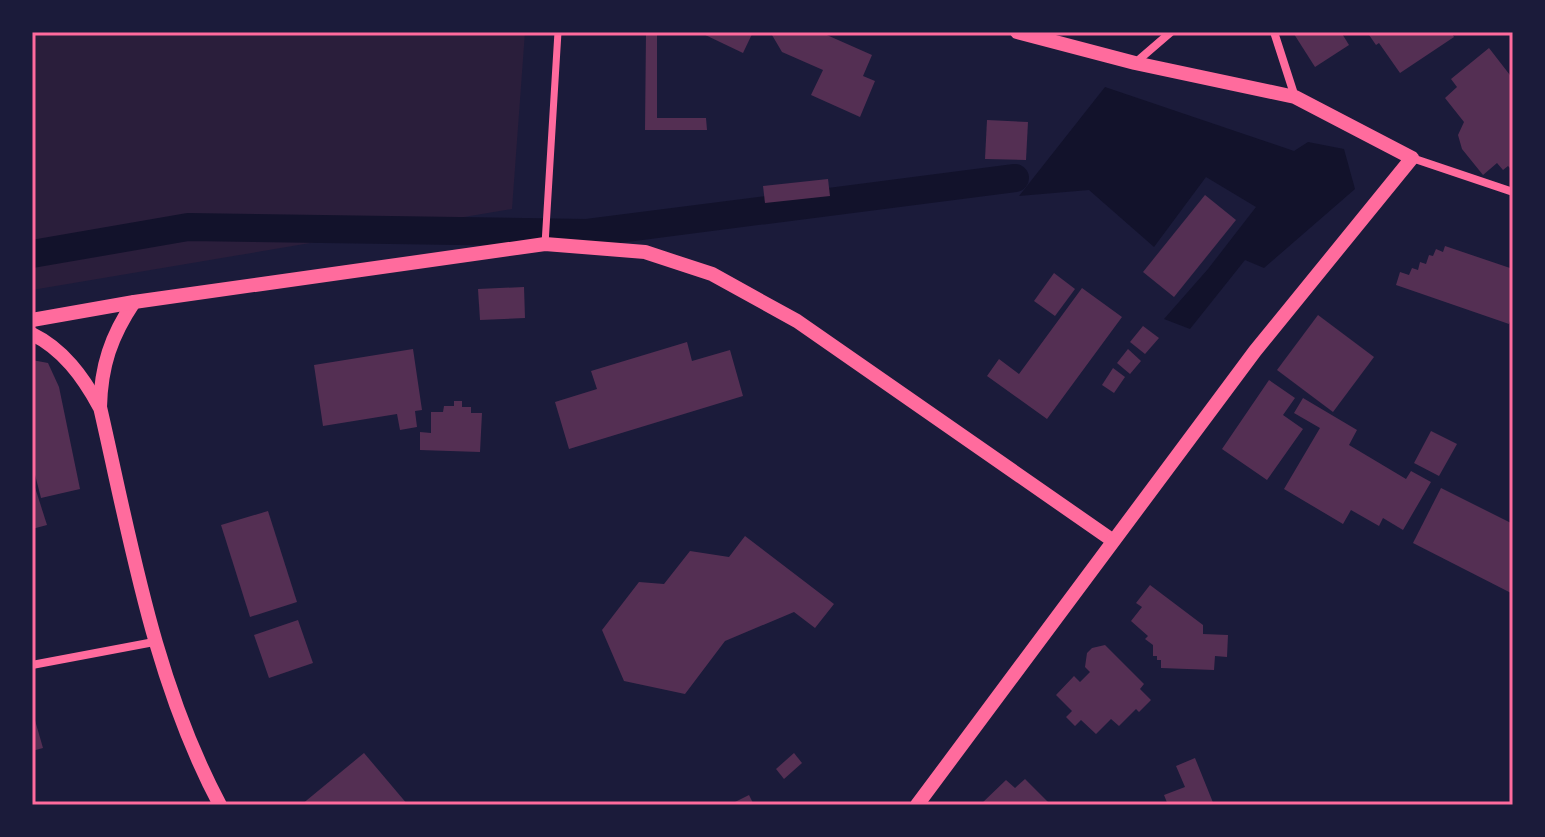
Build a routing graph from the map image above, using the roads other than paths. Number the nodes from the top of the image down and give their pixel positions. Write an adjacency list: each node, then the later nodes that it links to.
1 (558, 32): 9 (street)
2 (1017, 32): 5 (street)
3 (1171, 32): 5 (street)
4 (1274, 32): 6 (street)
5 (1135, 63): 6 (street)
6 (1295, 97): 7 (street)
7 (1412, 158): 8 (street); 14 (street)
8 (1513, 192)
9 (545, 244): 10 (street); 14 (street)
10 (134, 302): 11 (street); 13 (street)
11 (32, 320)
12 (32, 334): 13 (street)
13 (100, 407): 15 (street)
14 (1112, 540): 18 (street)
15 (154, 642): 16 (street); 17 (street)
16 (32, 665)
17 (220, 805)
18 (917, 805)

